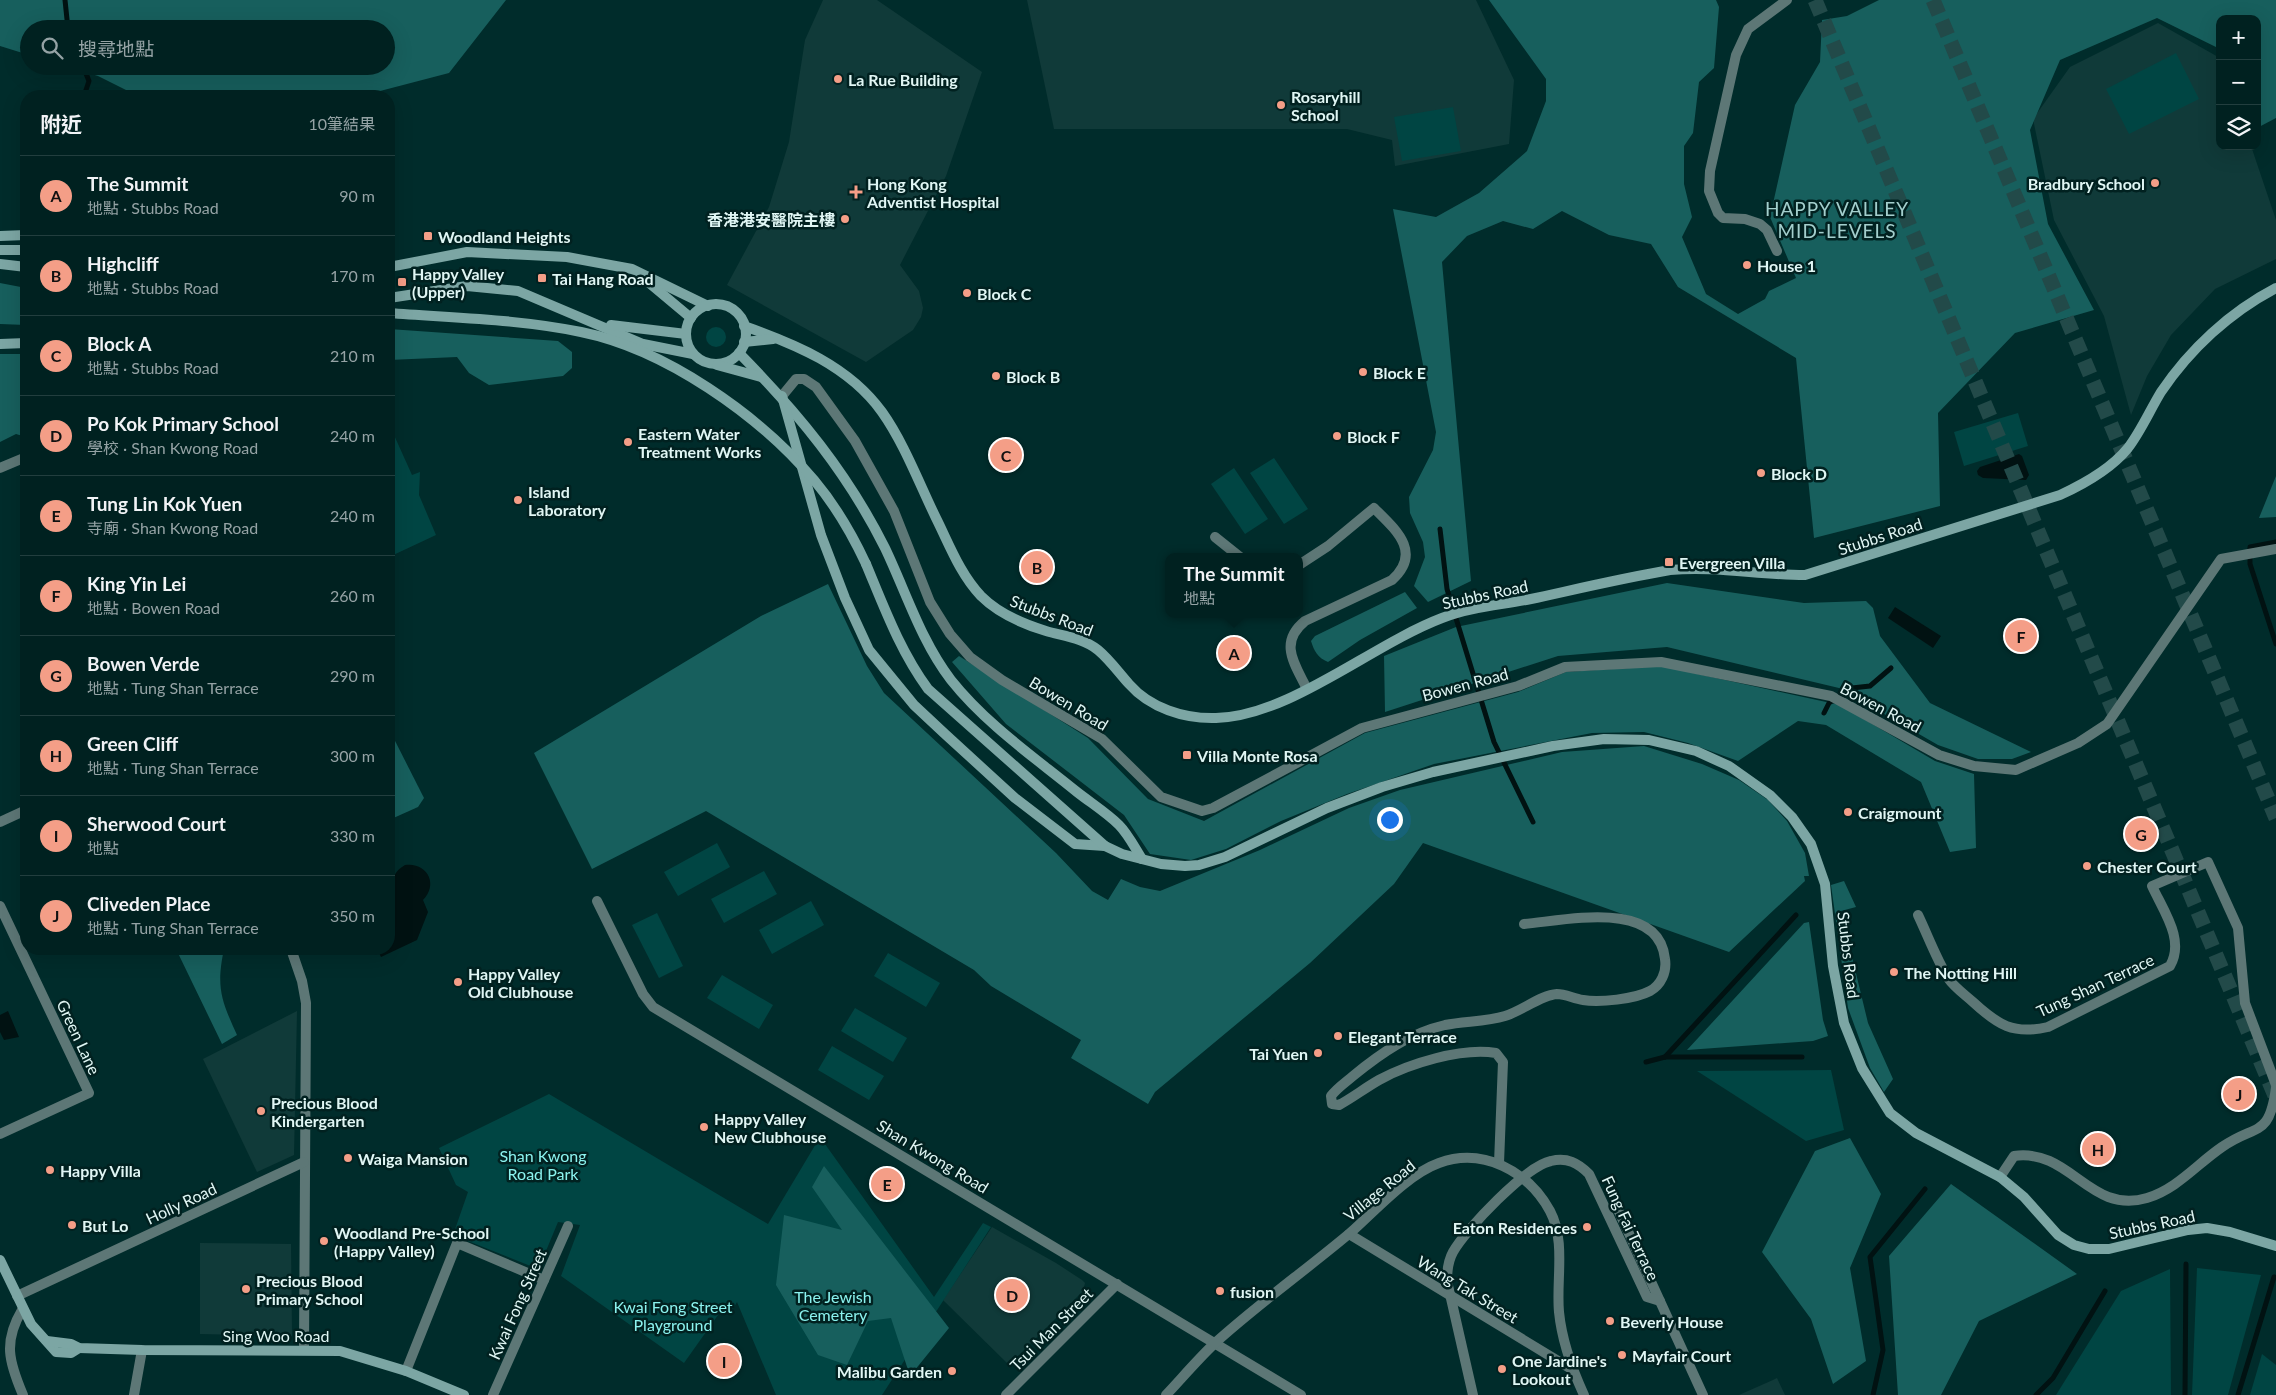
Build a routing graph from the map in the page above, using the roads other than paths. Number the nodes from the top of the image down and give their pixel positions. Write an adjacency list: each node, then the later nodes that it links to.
1 (1787, 0): 6 (street)
2 (20, 235): 3 (main road)
3 (0, 236)
4 (0, 250): 5 (main road)
5 (20, 250)
6 (1776, 251)
7 (0, 264): 8 (main road)
8 (20, 266)
9 (395, 266): 10 (main road)
10 (632, 269): 13 (main road); 15 (main road)
11 (2276, 288): 34 (main road, Stubbs Road)
12 (395, 297): 16 (main road)
13 (708, 306): 15 (main road); 17 (main road)
14 (395, 314): 37 (main road, bridge)
15 (691, 318): 18 (main road)
16 (596, 323): 18 (main road); 24 (main road)
17 (744, 326): 19 (main road); 21 (main road, Stubbs Road)
18 (686, 334): 24 (main road)
19 (744, 342): 21 (main road, Stubbs Road); 23 (main road)
20 (20, 343): 22 (main road)
21 (792, 343): 34 (main road, Stubbs Road)
22 (0, 344)
23 (739, 353): 25 (main road); 26 (main road, Stubbs Road)
24 (693, 354): 25 (main road)
25 (710, 364): 26 (main road, Stubbs Road)
26 (762, 377): 27 (main road, Stubbs Road)
27 (782, 396): 31 (street, Bowen Road); 37 (main road, Stubbs Road); 38 (main road, Stubbs Road)
28 (20, 460): 29 (street)
29 (0, 468)
30 (1215, 537): 32 (street)
31 (2274, 549)
32 (1235, 553)
33 (1303, 562): 34 (street)
34 (1307, 689)
35 (20, 813): 36 (street)
36 (0, 822)
37 (1106, 846): 38 (main road, Stubbs Road)
38 (1142, 859): 51 (main road, Stubbs Road)
39 (597, 901): 58 (street, Shan Kwong Road)
40 (0, 906): 43 (street, Green Lane)
41 (1918, 915): 46 (street, Tung Shan Terrace)
42 (1524, 924): 49 (street)
43 (20, 948)
44 (23, 955): 47 (street, Green Lane)
45 (293, 955): 48 (street)
46 (2276, 1086): 51 (street, Tung Shan Terrace)
47 (0, 1134)
48 (304, 1162): 59 (street, Holly Road); 65 (street)
49 (1499, 1163): 50 (street, Village Road); 54 (street, Village Road)
50 (1521, 1177): 60 (street); 61 (street, Fung Fai Terrace); 67 (street, Village Road)
51 (2000, 1177): 55 (main road, Stubbs Road)
52 (1615, 1202): 61 (street, Fung Fai Terrace)
53 (568, 1226): 57 (street, Kwai Fong Street)
54 (1349, 1234): 60 (street, Wang Tak Street); 63 (street, Village Road)
55 (2276, 1246)
56 (0, 1260): 59 (main road, Sing Woo Road)
57 (544, 1280): 66 (street); 71 (street, Kwai Fong Street)
58 (1117, 1284): 63 (street, Shan Kwong Road); 72 (street, Tsui Man Street)
59 (17, 1296): 62 (main road, Sing Woo Road)
60 (1450, 1296): 67 (street, Wang Tak Street); 75 (street)
61 (1660, 1301): 77 (street, Fung Fai Terrace)
62 (22, 1310): 64 (main road, Sing Woo Road); 68 (street)
63 (1216, 1343): 73 (street, Village Road); 74 (street, Shan Kwong Road)
64 (142, 1350): 65 (main road, Sing Woo Road); 69 (street)
65 (304, 1350): 66 (main road, Sing Woo Road)
66 (406, 1370): 70 (main road, Sing Woo Road)
67 (1572, 1370): 76 (street, Village Road)
68 (23, 1395)
69 (134, 1395)
70 (464, 1395)
71 (493, 1395)
72 (1006, 1395)
73 (1166, 1395)
74 (1300, 1395)
75 (1473, 1395)
76 (1584, 1395)
77 (1703, 1395)

